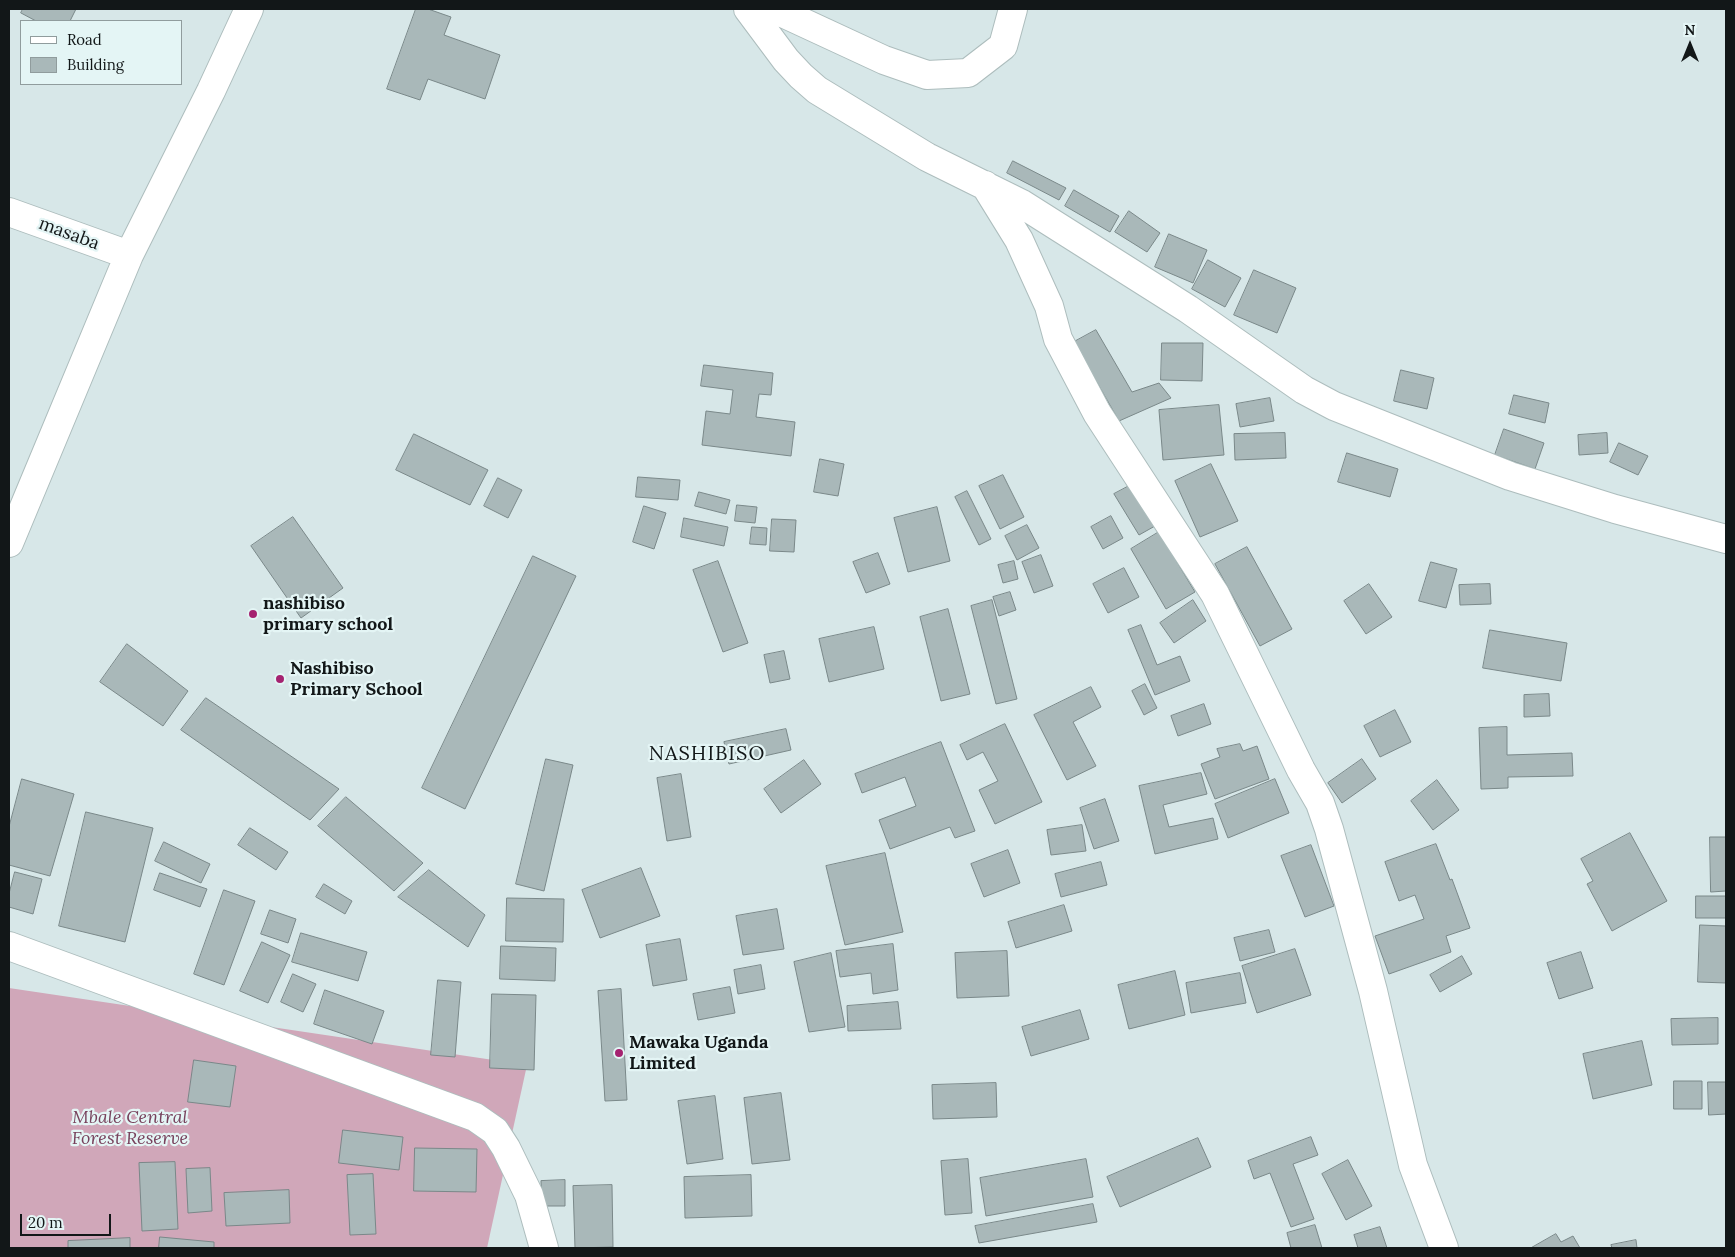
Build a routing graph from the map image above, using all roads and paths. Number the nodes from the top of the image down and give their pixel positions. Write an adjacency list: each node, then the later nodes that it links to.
1 (249, 9): 7 (street)
2 (748, 9): 5 (street)
3 (774, 9): 4 (street)
4 (1013, 9)
5 (985, 185): 8 (street); 12 (street)
6 (9, 212): 7 (street, masaba)
7 (129, 255): 9 (street)
8 (1726, 539)
9 (9, 543)
10 (9, 946): 11 (street)
11 (544, 1248)
12 (1444, 1248)

